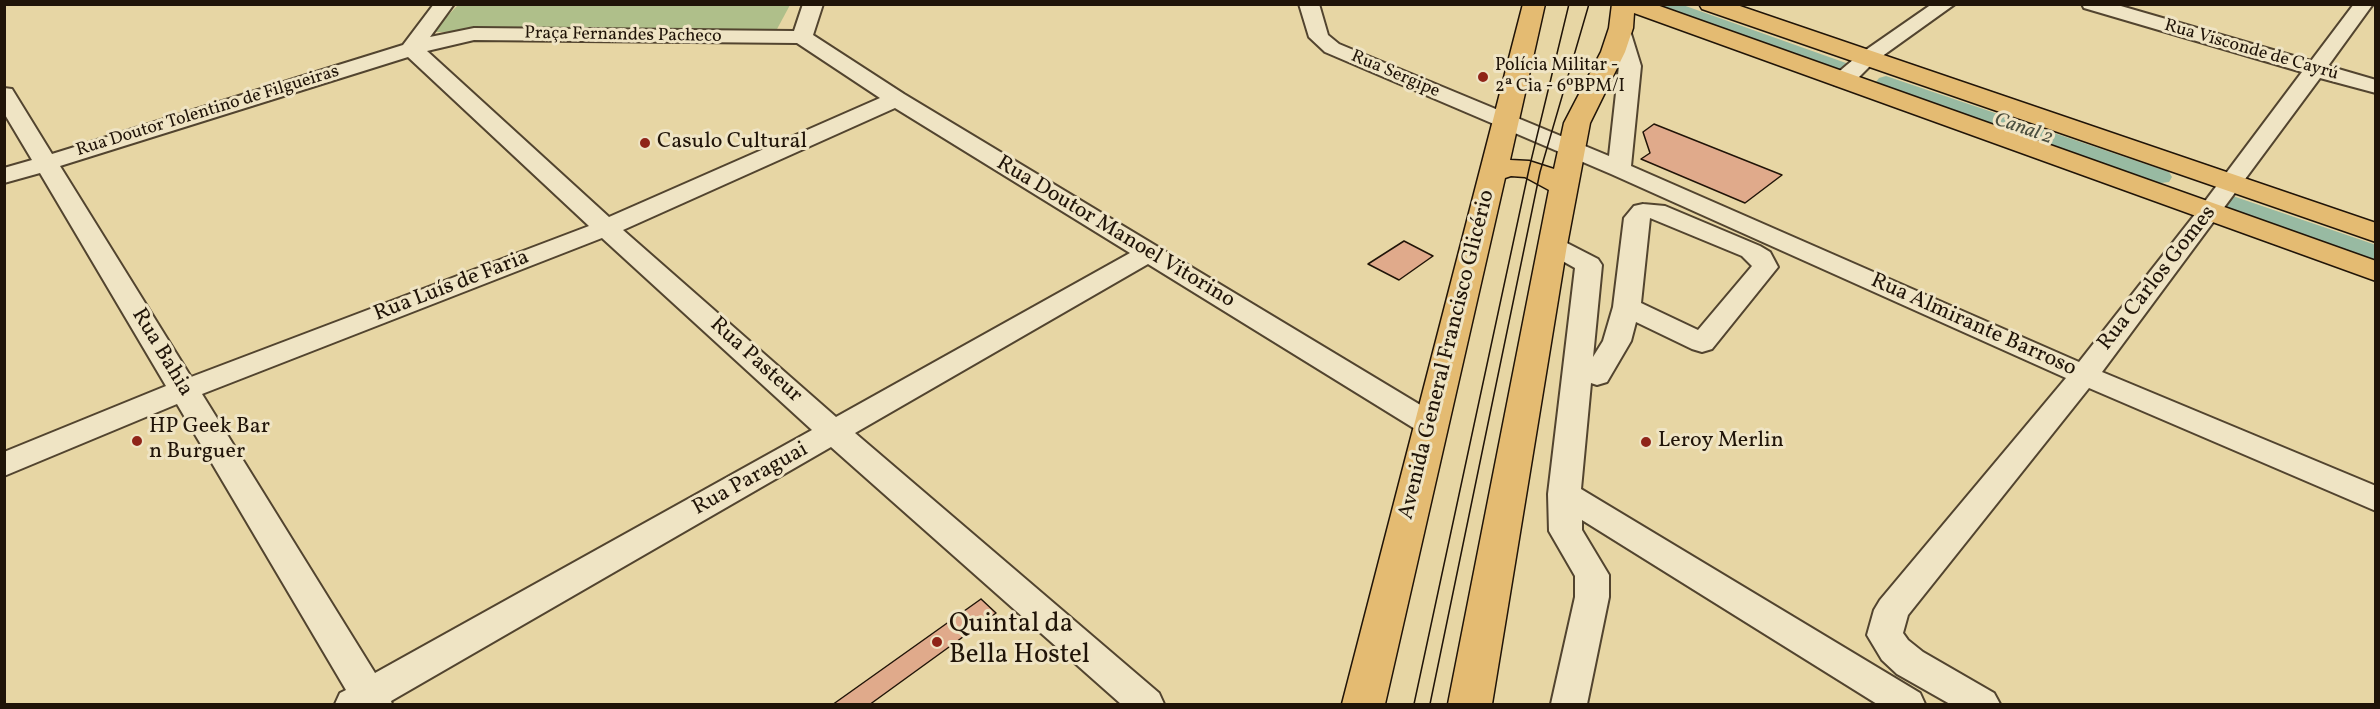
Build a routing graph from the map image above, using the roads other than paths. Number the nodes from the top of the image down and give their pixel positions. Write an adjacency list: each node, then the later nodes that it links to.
1 (445, 4): 12 (street)
2 (813, 4): 11 (street)
3 (1309, 4): 19 (street, Rua Sergipe)
4 (1534, 4): 19 (main road, Avenida General Francisco Glicério)
5 (1631, 4): 15 (main road)
6 (1710, 4): 13 (main road)
7 (1946, 4): 13 (street)
8 (2091, 4): 14 (street, Rua Visconde de Cayrú)
9 (2364, 4): 14 (street, Rua Carlos Gomes)
10 (1622, 16): 20 (main road); 22 (street)
11 (802, 37): 12 (street, Praça Fernandes Pacheco); 18 (street, Rua Doutor Manoel Vitorino)
12 (411, 48): 21 (street, Rua Doutor Tolentino de Filgueiras); 28 (street, Rua Pasteur)
13 (1867, 58): 15 (street); 25 (main road)
14 (2316, 70): 16 (street, Rua Visconde de Cayrú); 25 (street, Rua Carlos Gomes)
15 (1843, 80): 27 (main road)
16 (2376, 87)
17 (4, 94): 21 (street, Rua Bahia)
18 (896, 99): 28 (street, Rua Luís de Faria); 31 (street, Rua Doutor Manoel Vitorino)
19 (1505, 122): 20 (street, Rua Sergipe); 23 (main road, Avenida General Francisco Glicério)
20 (1571, 150): 22 (street, Rua Almirante Barroso); 26 (main road)
21 (46, 163): 24 (street, Rua Doutor Tolentino de Filgueiras); 36 (street, Rua Bahia)
22 (1619, 169): 35 (street, Rua Almirante Barroso)
23 (1493, 173): 26 (main road); 37 (main road, Avenida General Francisco Glicério)
24 (4, 177)
25 (2231, 184): 27 (street, Rua Carlos Gomes); 29 (main road)
26 (1564, 187): 30 (main road)
27 (2209, 213): 32 (main road); 35 (street, Rua Carlos Gomes)
28 (606, 228): 36 (street, Rua Luís de Faria); 38 (street, Rua Pasteur)
29 (2376, 233)
30 (1552, 245): 40 (street); 45 (main road)
31 (1148, 253): 37 (street, Rua Doutor Manoel Vitorino); 38 (street, Rua Paraguai)
32 (2376, 272)
33 (1627, 307): 33 (street); 34 (street)
34 (1597, 375)
35 (2084, 375): 41 (street, Rua Almirante Barroso); 48 (street, Rua Carlos Gomes)
36 (184, 390): 39 (street, Rua Luís de Faria); 42 (street, Rua Bahia)
37 (1431, 425): 44 (main road, Avenida General Francisco Glicério)
38 (835, 433): 42 (street, Rua Paraguai); 43 (street, Rua Pasteur)
39 (4, 465)
40 (1564, 495): 46 (street); 47 (street)
41 (2376, 499)
42 (365, 702)
43 (1146, 705)
44 (1363, 705)
45 (1470, 705)
46 (1569, 705)
47 (1908, 705)
48 (1981, 705)

